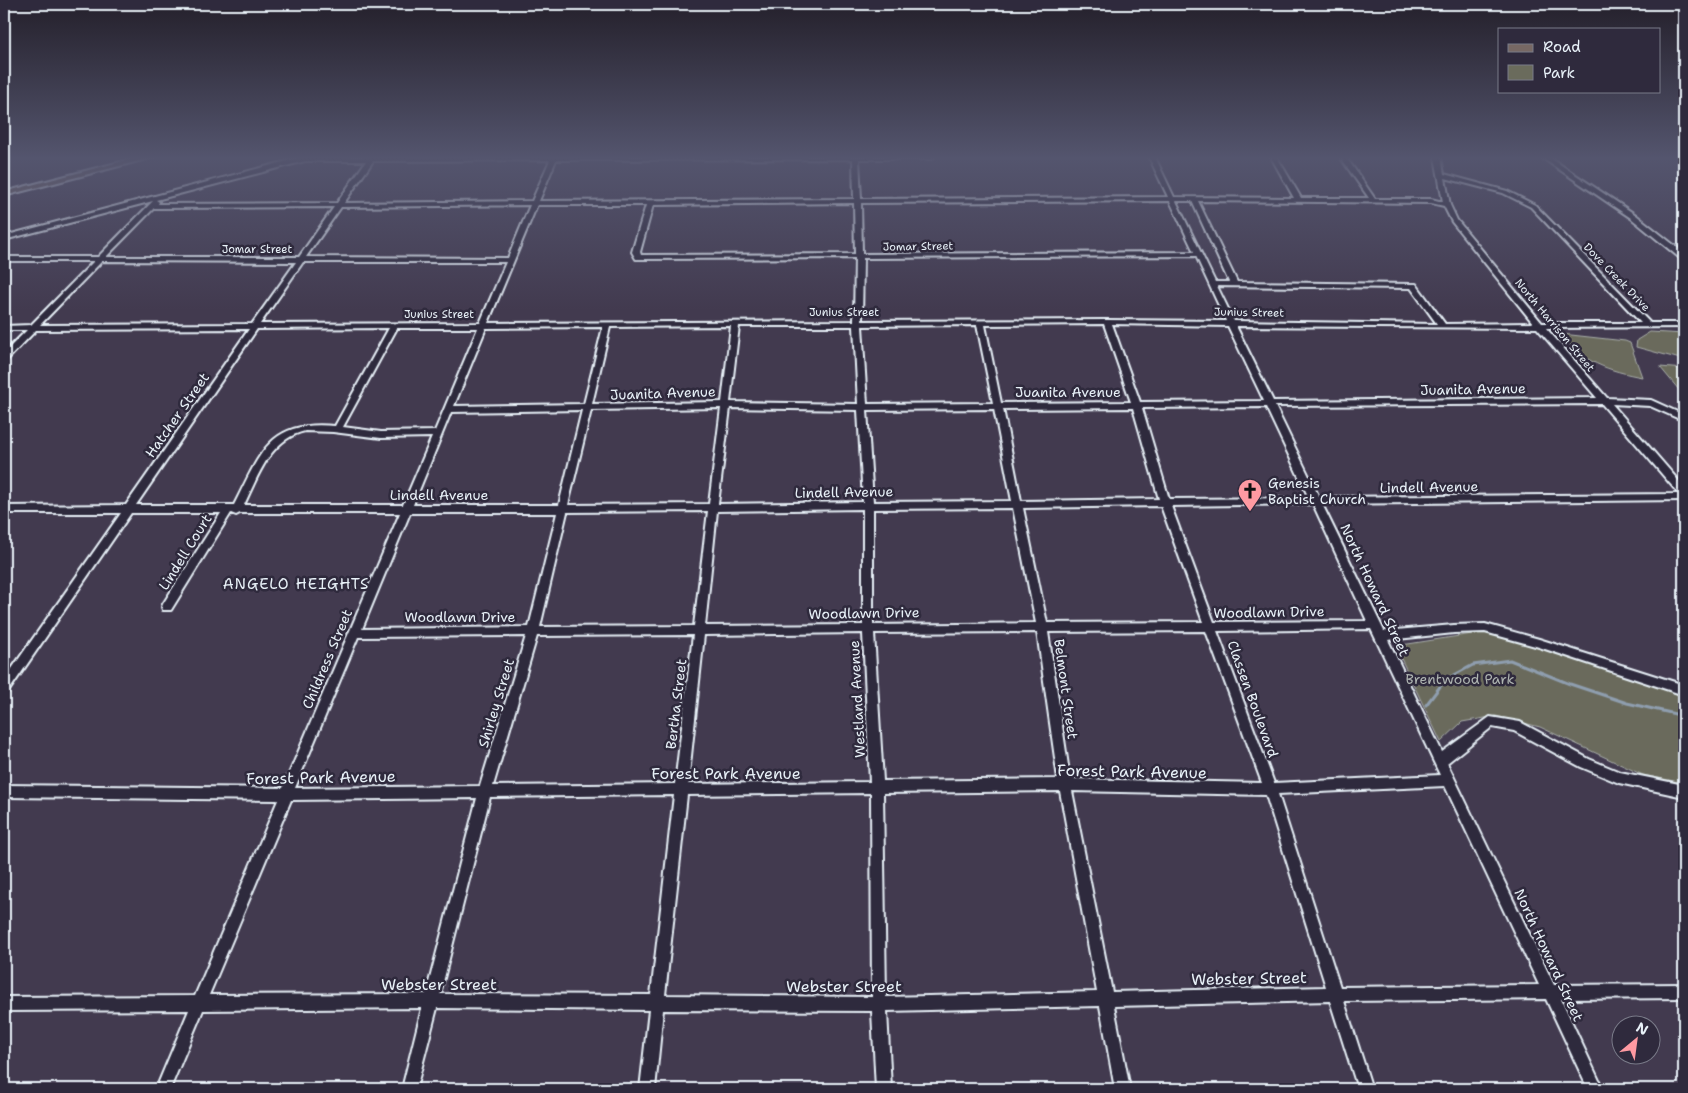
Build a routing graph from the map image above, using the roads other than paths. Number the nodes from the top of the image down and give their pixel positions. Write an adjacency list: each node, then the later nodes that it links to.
1 (121, 208): 12 (street)
2 (150, 208): 17 (street)
3 (338, 208): 18 (street, Hatcher Street)
4 (533, 208): 19 (street, Childress Street)
5 (649, 208): 15 (street, Jomar Street)
6 (856, 208): 15 (street, Westland Avenue)
7 (1176, 208): 13 (street, North Howard Street)
8 (1198, 208): 21 (street)
9 (1448, 208): 29 (street, North Harrison Street)
10 (1535, 208): 30 (street, Dove Creek Drive)
11 (1624, 208): 14 (street)
12 (4, 238)
13 (1198, 254): 15 (street, Jomar Street); 20 (street, North Howard Street)
14 (1684, 257)
15 (859, 258): 27 (street, Westland Avenue)
16 (4, 259): 17 (street, Jomar Street)
17 (98, 259): 18 (street, Jomar Street); 35 (street)
18 (301, 260): 19 (street, Jomar Street); 32 (street, Hatcher Street)
19 (511, 260): 28 (street, Childress Street)
20 (1212, 284): 21 (street); 23 (street, North Howard Street)
21 (1234, 284): 34 (street)
22 (1106, 322): 23 (street, Junius Street); 25 (street, Junius Street); 42 (street, Classen Boulevard)
23 (1231, 322): 34 (street, Junius Street); 39 (street, North Howard Street)
24 (735, 323): 26 (street, Junius Street); 27 (street, Junius Street); 40 (street, Bertha Street)
25 (982, 323): 27 (street, Junius Street); 41 (street, Belmont Street)
26 (607, 324): 28 (street, Junius Street); 45 (street, Shirley Street)
27 (858, 324): 43 (street, Westland Avenue)
28 (482, 325): 33 (street, Junius Street); 44 (street, Childress Street)
29 (1539, 325): 30 (street, Junius Street); 34 (street, Junius Street); 38 (street, North Harrison Street)
30 (1648, 325): 31 (street, Junius Street)
31 (1684, 325)
32 (256, 326): 33 (street, Junius Street); 35 (street, Junius Street); 57 (street, Hatcher Street)
33 (394, 326): 47 (street)
34 (1443, 326)
35 (33, 327): 36 (street, Junius Street); 37 (street)
36 (4, 328)
37 (4, 358)
38 (1603, 401): 39 (street, Juanita Avenue); 46 (street, Juanita Avenue); 49 (street, North Harrison Street)
39 (1270, 404): 42 (street, Juanita Avenue); 52 (street, North Howard Street)
40 (724, 405): 43 (street, Juanita Avenue); 45 (street, Juanita Avenue); 55 (street, Bertha Street)
41 (996, 405): 42 (street, Juanita Avenue); 43 (street, Juanita Avenue); 54 (street, Belmont Street)
42 (1137, 406): 51 (street, Classen Boulevard)
43 (863, 407): 53 (street, Westland Avenue)
44 (448, 409): 45 (street, Juanita Avenue); 48 (street, Childress Street)
45 (588, 409): 59 (street, Shirley Street)
46 (1684, 418)
47 (338, 428): 48 (street, Lindell Court); 60 (street, Lindell Court)
48 (438, 434): 58 (street, Childress Street)
49 (1684, 493)
50 (1684, 497): 52 (street, Lindell Avenue)
51 (1165, 503): 52 (street, Lindell Avenue); 54 (street, Lindell Avenue); 64 (street, Classen Boulevard)
52 (1316, 503): 66 (street, North Howard Street)
53 (868, 505): 54 (street, Lindell Avenue); 55 (street, Lindell Avenue); 62 (street, Westland Avenue)
54 (1018, 505): 63 (street, Belmont Street)
55 (713, 507): 59 (street, Lindell Avenue); 65 (street, Bertha Street)
56 (4, 509): 57 (street, Lindell Avenue)
57 (128, 509): 60 (street, Lindell Avenue); 69 (street, Hatcher Street)
58 (407, 509): 59 (street, Lindell Avenue); 60 (street, Lindell Avenue); 68 (street, Childress Street)
59 (564, 509): 67 (street, Shirley Street)
60 (232, 511): 61 (street, Lindell Court)
61 (167, 607)
62 (868, 628): 63 (street, Woodlawn Drive); 65 (street, Woodlawn Drive); 75 (street, Westland Avenue)
63 (1042, 628): 64 (street, Woodlawn Drive); 73 (street, Belmont Street)
64 (1212, 628): 66 (street, Woodlawn Drive); 76 (street, Classen Boulevard)
65 (700, 631): 67 (street, Woodlawn Drive); 74 (street, Bertha Street)
66 (1378, 631): 70 (street, Woodlawn Drive); 71 (street, North Howard Street)
67 (533, 632): 68 (street, Woodlawn Drive); 77 (street, Shirley Street)
68 (354, 633): 80 (street, Childress Street)
69 (4, 689)
70 (1684, 690)
71 (1440, 761): 72 (street, North Howard Street); 79 (street)
72 (1449, 780): 76 (street, Forest Park Avenue); 82 (street, North Howard Street)
73 (1064, 785): 75 (street, Forest Park Avenue); 76 (street, Forest Park Avenue); 84 (street, Belmont Street)
74 (681, 788): 75 (street, Forest Park Avenue); 77 (street, Forest Park Avenue); 88 (street, Bertha Street)
75 (877, 789): 89 (street, Westland Avenue)
76 (1270, 789): 83 (street, Classen Boulevard)
77 (485, 790): 80 (street, Forest Park Avenue); 85 (street, Shirley Street)
78 (4, 791): 80 (street, Forest Park Avenue)
79 (1684, 791)
80 (287, 794): 87 (street, Childress Street)
81 (1684, 991): 82 (street, Webster Street)
82 (1550, 993): 83 (street, Webster Street); 96 (street, North Howard Street)
83 (1336, 994): 84 (street, Webster Street); 95 (street, Classen Boulevard)
84 (1106, 998): 89 (street, Webster Street); 94 (street, Belmont Street)
85 (433, 1001): 87 (street, Webster Street); 88 (street, Webster Street); 91 (street, Shirley Street)
86 (4, 1004): 87 (street, Webster Street)
87 (199, 1004): 90 (street, Childress Street)
88 (657, 1004): 89 (street, Webster Street); 92 (street, Bertha Street)
89 (879, 1004): 93 (street, Westland Avenue)
90 (164, 1089)
91 (409, 1089)
92 (647, 1089)
93 (884, 1089)
94 (1123, 1089)
95 (1366, 1089)
96 (1596, 1089)

